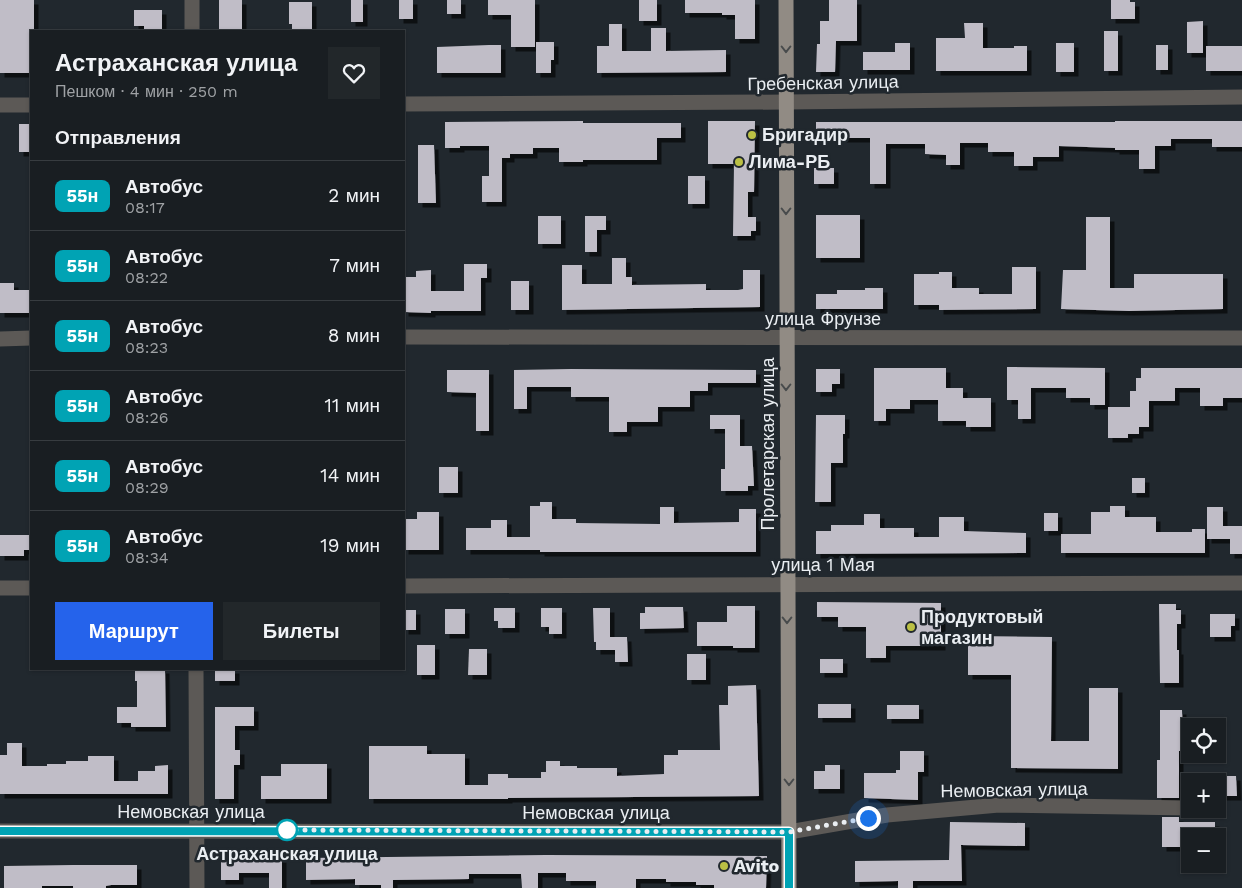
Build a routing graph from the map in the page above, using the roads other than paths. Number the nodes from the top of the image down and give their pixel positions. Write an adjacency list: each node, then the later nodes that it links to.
1 (192, 0): 3 (street)
2 (786, 0): 5 (main road, Пролетарская улица, one-way to 5)
3 (192, 30)
4 (1242, 97): 5 (street, Гребенская улица)
5 (786, 102): 6 (street, Гребенская улица); 11 (main road, Пролетарская улица, one-way to 11)
6 (405, 104)
7 (0, 105): 8 (street)
8 (30, 105)
9 (405, 337): 11 (street, улица Фрунзе)
10 (30, 338): 13 (street)
11 (786, 338): 12 (street, улица Фрунзе); 15 (main road, Пролетарская улица, one-way to 15)
12 (1242, 338)
13 (0, 339)
14 (1242, 583): 15 (street, улица 1 Мая)
15 (787, 584): 16 (street, улица 1 Мая); 23 (main road, Пролетарская улица, one-way to 23)
16 (405, 586)
17 (0, 588): 18 (street)
18 (30, 588)
19 (196, 670): 21 (street)
20 (1181, 808): 23 (street, Немовская улица)
21 (196, 830): 22 (street, Немовская улица); 23 (street, Немовская улица); 24 (street)
22 (0, 831)
23 (789, 832): 25 (main road, Пролетарская улица)
24 (197, 888)
25 (789, 888)

